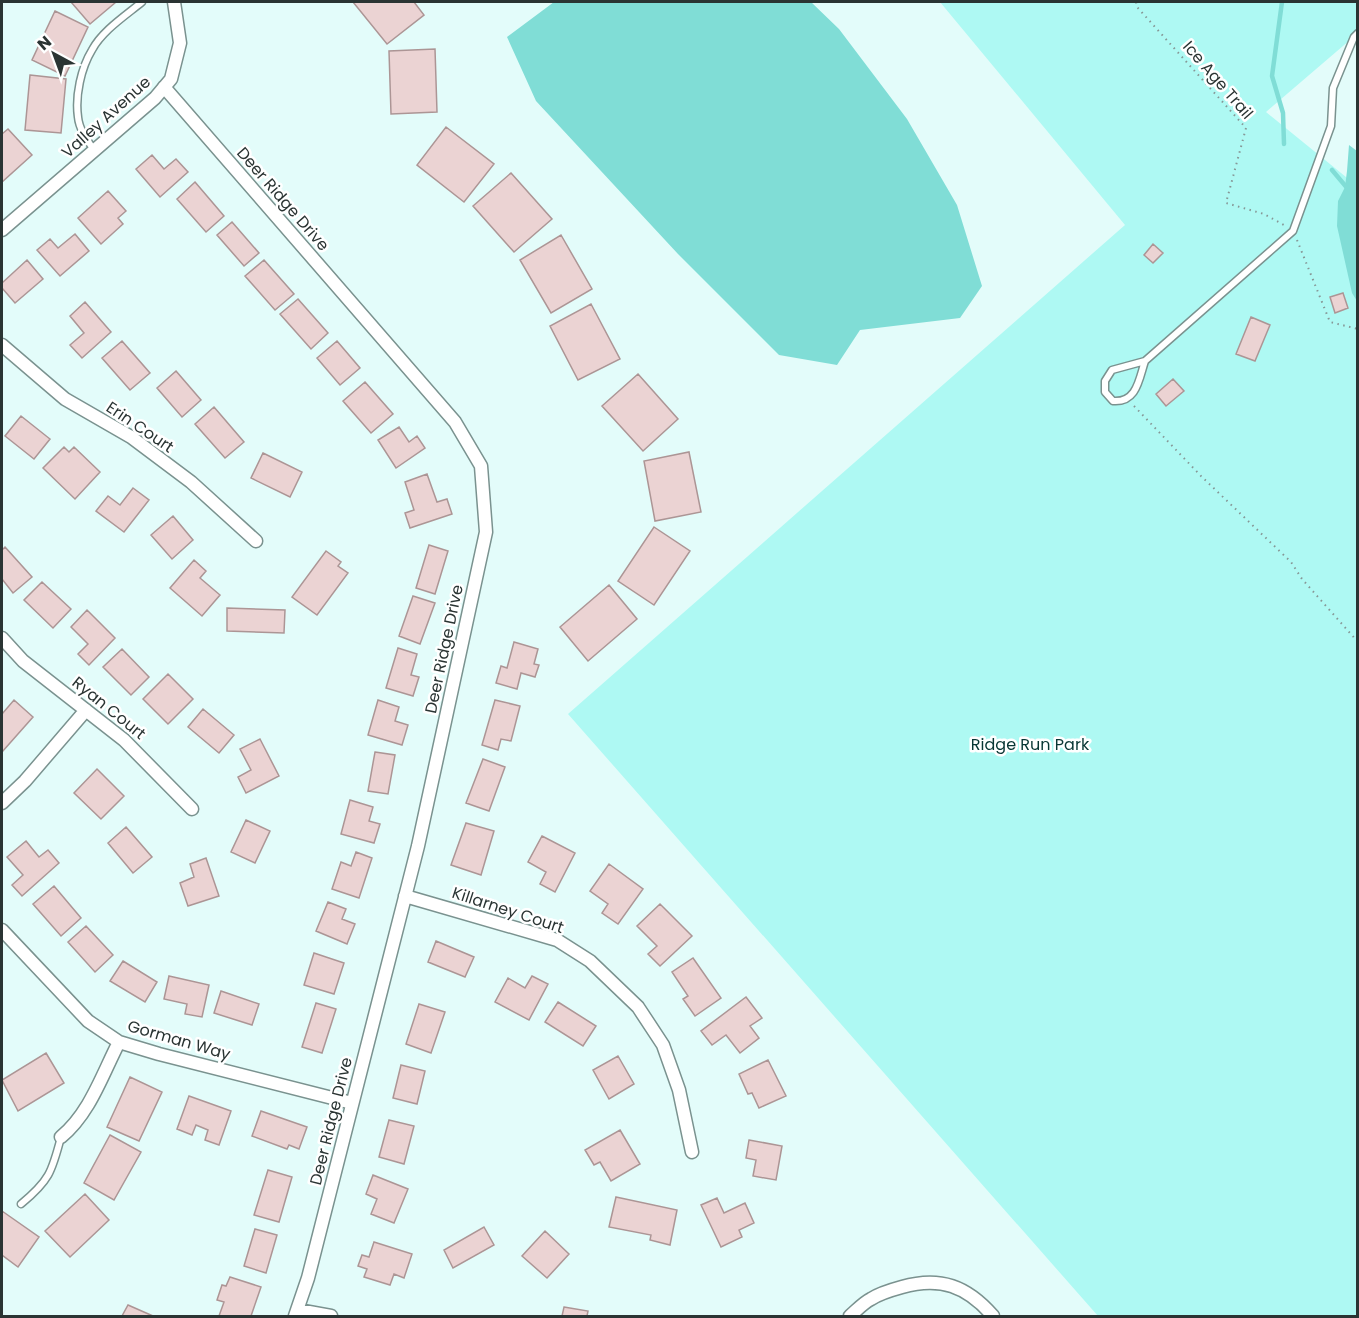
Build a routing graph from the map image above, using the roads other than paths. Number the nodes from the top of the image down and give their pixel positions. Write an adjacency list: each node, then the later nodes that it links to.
1 (141, 2): 5 (lane)
2 (174, 2): 4 (street, Valley Avenue)
3 (1358, 33): 8 (lane)
4 (164, 87): 5 (street, Valley Avenue); 14 (street, Deer Ridge Drive)
5 (94, 150): 6 (street, Valley Avenue)
6 (2, 230)
7 (2, 345): 9 (street, Erin Court)
8 (1145, 361): 8 (lane)
9 (256, 541)
10 (2, 638): 11 (street, Ryan Court)
11 (86, 710): 12 (street); 13 (street, Ryan Court)
12 (2, 803)
13 (192, 809)
14 (405, 896): 17 (street, Deer Ridge Drive); 19 (street, Killarney Court)
15 (2, 930): 16 (street, Gorman Way)
16 (119, 1042): 17 (street, Gorman Way); 18 (street)
17 (352, 1103): 21 (street, Deer Ridge Drive)
18 (61, 1137): 20 (lane)
19 (692, 1152)
20 (21, 1204)
21 (296, 1313): 22 (street)
22 (331, 1317)
23 (850, 1317): 24 (street)
24 (993, 1317)

